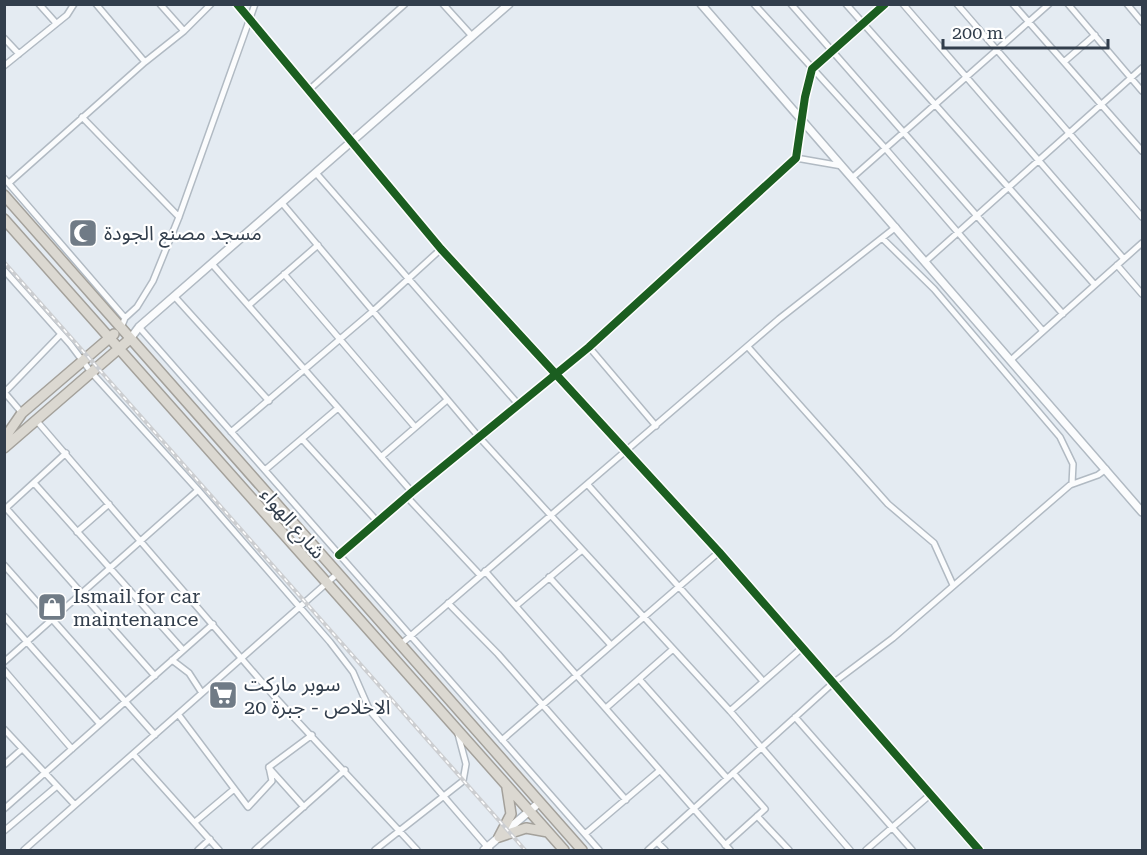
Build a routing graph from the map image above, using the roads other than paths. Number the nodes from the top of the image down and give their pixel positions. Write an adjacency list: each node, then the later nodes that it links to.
1 (39, 4): 25 (street)
2 (74, 4): 25 (street)
3 (96, 4): 35 (street)
4 (160, 4): 27 (street)
5 (210, 4): 27 (street)
6 (237, 4): 22 (street)
7 (255, 4): 22 (street)
8 (405, 4): 41 (street)
9 (443, 4): 29 (street)
10 (509, 4): 29 (street)
11 (701, 4): 46 (street)
12 (791, 4): 32 (street)
13 (846, 4): 26 (street)
14 (885, 4): 26 (street)
15 (903, 4): 39 (street)
16 (957, 4): 31 (street)
17 (1013, 4): 23 (street)
18 (1049, 4): 23 (street)
19 (1068, 4): 28 (street)
20 (1127, 4): 24 (street)
21 (757, 6): 38 (street)
22 (251, 20): 41 (street); 62 (street)
23 (1028, 22): 31 (street); 34 (street)
24 (1143, 22)
25 (56, 23): 33 (street)
26 (863, 24): 32 (street); 44 (street)
27 (184, 32): 35 (street)
28 (1095, 35): 34 (street); 40 (street)
29 (472, 36): 49 (street)
30 (4, 38): 33 (street)
31 (997, 50): 39 (street); 48 (street)
32 (833, 51): 38 (street); 47 (street)
33 (19, 54): 36 (street)
34 (1065, 61): 43 (street)
35 (145, 62): 45 (street)
36 (4, 66)
37 (1143, 68): 40 (street)
38 (812, 69): 46 (street); 50 (street)
39 (967, 77): 44 (street); 53 (street)
40 (1131, 78): 42 (street); 43 (street)
41 (310, 89): 49 (street)
42 (1143, 91)
43 (1102, 104): 48 (street); 51 (street)
44 (934, 105): 47 (street); 58 (street)
45 (82, 117): 57 (street); 62 (street)
46 (801, 119): 52 (street); 54 (street)
47 (905, 131): 50 (street); 61 (street)
48 (1070, 133): 53 (street); 63 (street)
49 (352, 142): 55 (street); 70 (street)
50 (885, 148): 56 (street); 66 (street)
51 (1143, 151)
52 (796, 158): 54 (street); 92 (street)
53 (1040, 159): 58 (street); 71 (street)
54 (843, 166): 56 (street)
55 (316, 173): 60 (street); 77 (street)
56 (853, 177): 65 (street)
57 (7, 180): 84 (street)
58 (1009, 187): 61 (street); 78 (street)
59 (4, 195): 86 (highway, شارع الهواء)
60 (282, 203): 69 (street); 73 (street)
61 (979, 215): 66 (street); 83 (street)
62 (179, 217): 84 (street)
63 (1143, 217)
64 (4, 219): 89 (highway, شارع الهواء)
65 (896, 227): 67 (street); 72 (street)
66 (958, 233): 72 (street); 87 (street)
67 (882, 238): 93 (street); 120 (street)
68 (1143, 243): 71 (street)
69 (318, 245): 76 (street); 82 (street)
70 (441, 249): 77 (street); 99 (street)
71 (1124, 259): 74 (street)
72 (926, 261): 95 (street)
73 (212, 264): 80 (street); 81 (street)
74 (1117, 265): 78 (street); 79 (street)
75 (4, 270): 88 (street)
76 (284, 274): 81 (street); 91 (street)
77 (408, 279): 82 (street); 103 (street)
78 (1095, 285): 83 (street)
79 (1143, 294)
80 (175, 297): 85 (street); 102 (street)
81 (249, 305): 97 (street)
82 (374, 311): 91 (street); 101 (street)
83 (1063, 314): 87 (street)
84 (125, 318): 86 (street)
85 (139, 327): 90 (street); 109 (street)
86 (121, 329): 89 (highway); 90 (highway, شارع الهواء)
87 (1043, 331): 95 (street)
88 (60, 334): 96 (street); 100 (street)
89 (109, 338): 94 (highway, شارع الهواء); 96 (highway)
90 (130, 339): 94 (highway); 138 (highway, شارع الهواء)
91 (340, 340): 97 (street); 108 (street)
92 (589, 347): 99 (street); 107 (street)
93 (748, 347): 107 (street); 141 (street)
94 (119, 348): 98 (highway); 140 (highway, شارع الهواء)
95 (1012, 359): 117 (street)
96 (84, 362): 98 (street); 105 (highway)
97 (305, 370): 102 (street); 104 (street)
98 (91, 372): 106 (highway); 122 (street)
99 (557, 373): 103 (street); 114 (street)
100 (5, 393): 105 (street)
101 (447, 400): 108 (street); 110 (street)
102 (269, 401): 109 (street)
103 (518, 404): 110 (street)
104 (338, 408): 112 (street); 116 (street)
105 (22, 413): 111 (highway)
106 (36, 420): 113 (highway); 115 (street)
107 (656, 426): 114 (street)
108 (415, 428): 116 (street)
109 (231, 432): 118 (street)
110 (478, 437): 123 (street); 128 (street)
111 (4, 439)
112 (302, 439): 118 (street); 129 (street)
113 (4, 448)
114 (626, 452): 121 (street); 133 (street)
115 (66, 453): 119 (street); 125 (street)
116 (381, 457): 123 (street)
117 (1106, 469): 120 (street); 127 (street)
118 (265, 470): 134 (street)
119 (34, 483): 126 (street); 130 (street)
120 (1072, 484): 141 (street)
121 (588, 485): 128 (street); 142 (street)
122 (198, 490): 131 (street); 146 (street)
123 (412, 492): 124 (street)
124 (406, 496): 129 (street); 137 (street)
125 (109, 504): 130 (street); 131 (street)
126 (5, 508): 143 (street)
127 (1143, 512)
128 (549, 517): 132 (street); 137 (street)
129 (377, 521): 134 (street)
130 (77, 532): 136 (street)
131 (141, 540): 136 (street); 150 (street)
132 (582, 550): 139 (street); 148 (street)
133 (719, 552): 142 (street); 155 (street)
134 (339, 555): 151 (street)
135 (4, 565): 149 (street)
136 (110, 568): 143 (street); 157 (street)
137 (483, 573): 144 (street); 145 (street)
138 (337, 574): 140 (street); 154 (highway, شارع الهواء)
139 (549, 577): 145 (street); 153 (street)
140 (328, 584): 146 (street); 175 (highway, شارع الهواء)
141 (953, 585): 166 (street)
142 (678, 586): 148 (street); 165 (street)
143 (81, 593): 149 (street); 163 (street)
144 (448, 603): 151 (street); 169 (street)
145 (517, 605): 162 (street)
146 (299, 607): 158 (street); 195 (street)
147 (4, 616): 152 (street)
148 (643, 616): 153 (street); 156 (street)
149 (52, 619): 152 (street); 168 (street)
150 (213, 624): 157 (street); 158 (street)
151 (410, 636): 154 (street); 179 (street)
152 (27, 642): 160 (street); 174 (street)
153 (610, 644): 162 (street)
154 (400, 645): 197 (highway, شارع الهواء)
155 (803, 647): 165 (street); 166 (street)
156 (673, 649): 164 (street); 171 (street)
157 (183, 650): 159 (street)
158 (241, 657): 167 (street); 178 (street)
159 (172, 660): 163 (street); 167 (street)
160 (4, 662)
161 (4, 670): 182 (street)
162 (576, 674): 169 (street); 170 (street)
163 (154, 676): 168 (street)
164 (639, 679): 170 (street); 190 (street)
165 (763, 681): 171 (street)
166 (833, 683): 173 (street); 194 (street)
167 (201, 693): 172 (street)
168 (126, 701): 174 (street); 177 (street)
169 (542, 704): 179 (street); 196 (street)
170 (606, 708): 187 (street)
171 (730, 711): 180 (street)
172 (178, 714): 177 (street); 193 (street)
173 (795, 717): 180 (street); 205 (street)
174 (100, 724): 182 (street)
175 (456, 726): 192 (highway, شارع الهواء); 195 (street)
176 (4, 729): 181 (street)
177 (155, 735): 183 (street)
178 (312, 735): 185 (street); 186 (street)
179 (502, 740): 209 (street)
180 (762, 747): 189 (street); 228 (street)
181 (22, 749): 184 (street); 188 (street)
182 (72, 749): 188 (street)
183 (133, 754): 198 (street); 204 (street)
184 (4, 765)
185 (269, 767): 193 (street); 199 (street)
186 (345, 770): 199 (street); 206 (street)
187 (659, 771): 196 (street); 201 (street)
188 (45, 773): 191 (street); 200 (street)
189 (733, 773): 190 (street); 203 (street)
190 (727, 778): 201 (street)
191 (57, 786): 198 (street); 207 (street)
192 (507, 786): 202 (highway, شارع الهواء); 210 (highway)
193 (233, 790): 204 (street)
194 (931, 794): 205 (street); 231 (street)
195 (444, 795): 206 (street); 214 (street)
196 (626, 800): 209 (street)
197 (540, 802): 202 (street); 222 (highway, شارع الهواء)
198 (75, 805): 215 (street)
199 (304, 807): 218 (street)
200 (4, 809)
201 (695, 809): 212 (street); 213 (street)
202 (529, 811): 208 (highway, شارع الهواء); 210 (street)
203 (757, 816): 213 (street); 227 (street)
204 (195, 822): 211 (street)
205 (893, 827): 229 (street); 230 (street)
206 (399, 830): 219 (street); 220 (street)
207 (4, 831)
208 (548, 832): 210 (highway); 221 (highway, شارع الهواء)
209 (585, 834): 223 (street)
210 (499, 837): 214 (street)
211 (210, 840): 216 (street); 217 (street)
212 (657, 842): 224 (street); 225 (street)
213 (724, 845): 226 (street)
214 (487, 849)
215 (25, 850)
216 (198, 850)
217 (219, 850)
218 (255, 850)
219 (375, 850)
220 (417, 850)
221 (564, 850)
222 (582, 850)
223 (599, 850)
224 (648, 850)
225 (665, 850)
226 (730, 850)
227 (789, 850)
228 (850, 850)
229 (866, 850)
230 (912, 850)
231 (979, 850)

